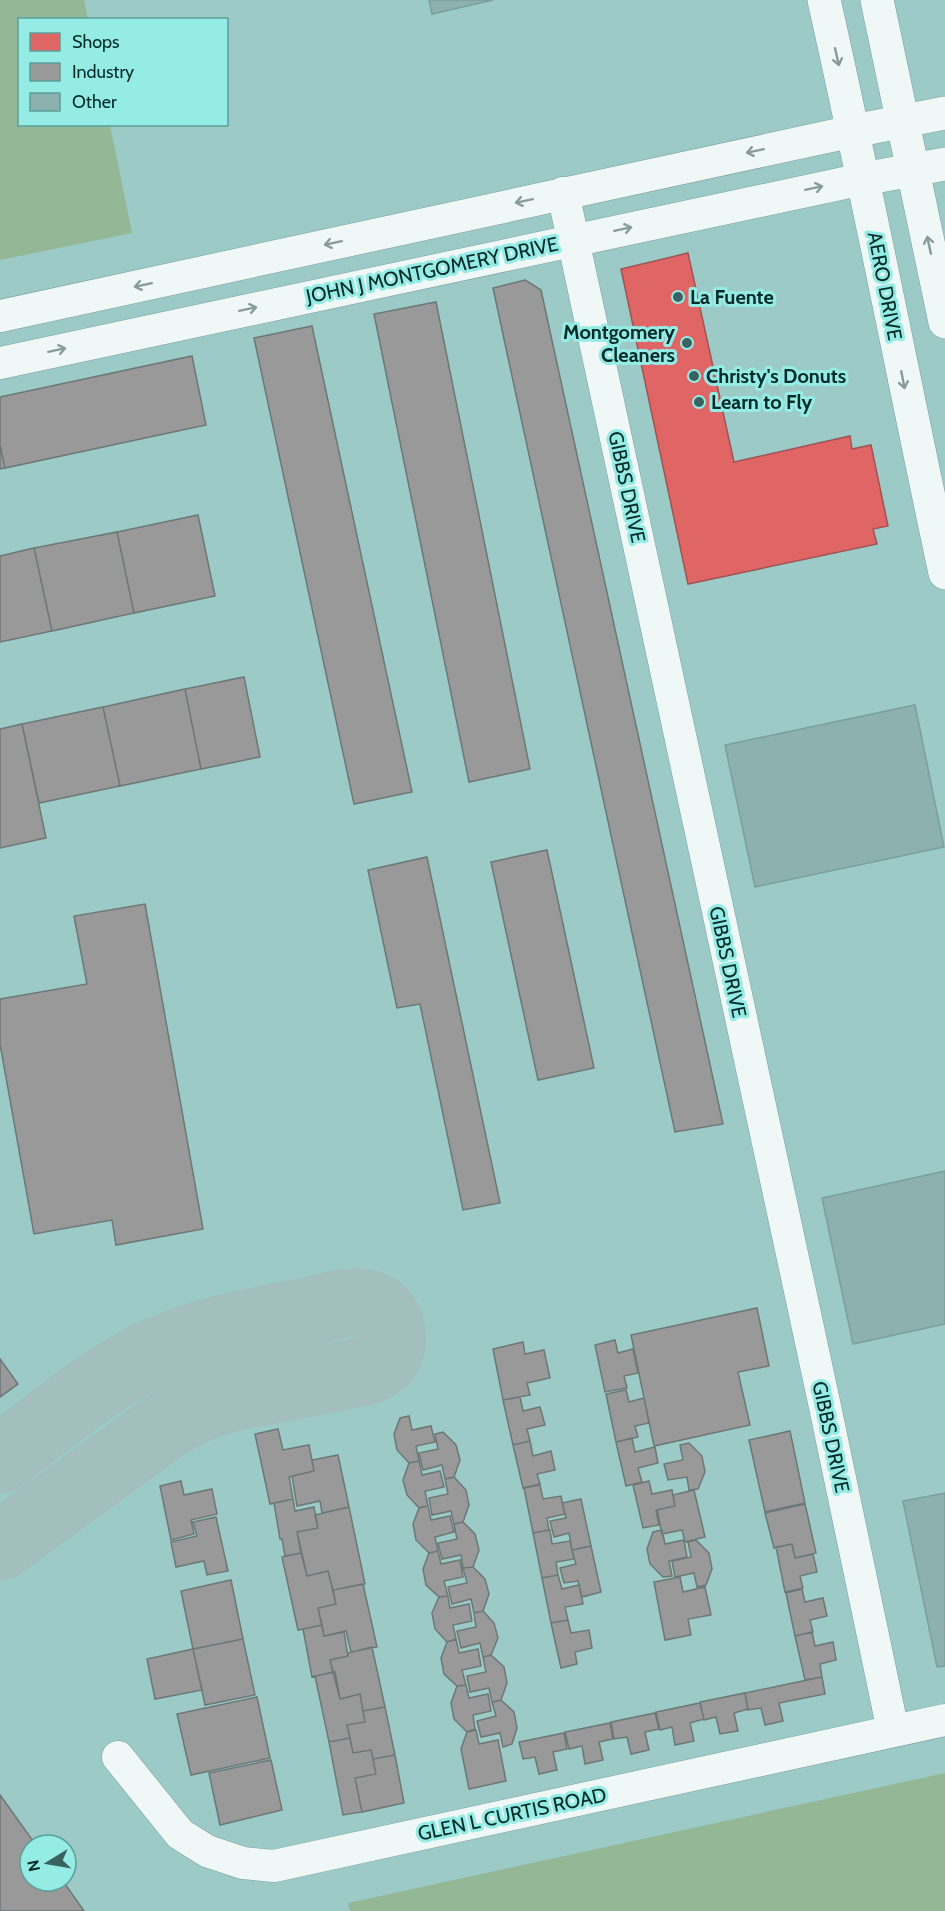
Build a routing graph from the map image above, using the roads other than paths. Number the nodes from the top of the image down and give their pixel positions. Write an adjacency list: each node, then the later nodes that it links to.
1 (824, 0): 5 (main road, AERO DRIVE, one-way to 5)
2 (877, 0): 4 (main road)
3 (945, 112): 4 (main road)
4 (903, 121): 5 (main road); 7 (main road)
5 (854, 131): 8 (main road, AERO DRIVE); 9 (street, one-way to 9)
6 (945, 164): 7 (main road)
7 (913, 170): 8 (main road); 12 (main road, one-way to 7)
8 (863, 179): 10 (street, JOHN J MONTGOMERY DRIVE, one-way to 8); 14 (main road, AERO DRIVE, one-way to 14)
9 (563, 193): 10 (street, GIBBS DRIVE); 11 (street, one-way to 11)
10 (574, 239): 13 (street, JOHN J MONTGOMERY DRIVE, one-way to 10); 16 (street, GIBBS DRIVE)
11 (0, 316)
12 (945, 322)
13 (0, 363)
14 (945, 573)
15 (945, 1720): 16 (street, GLEN L CURTIS ROAD)
16 (893, 1731): 17 (street, GLEN L CURTIS ROAD)
17 (118, 1757)

